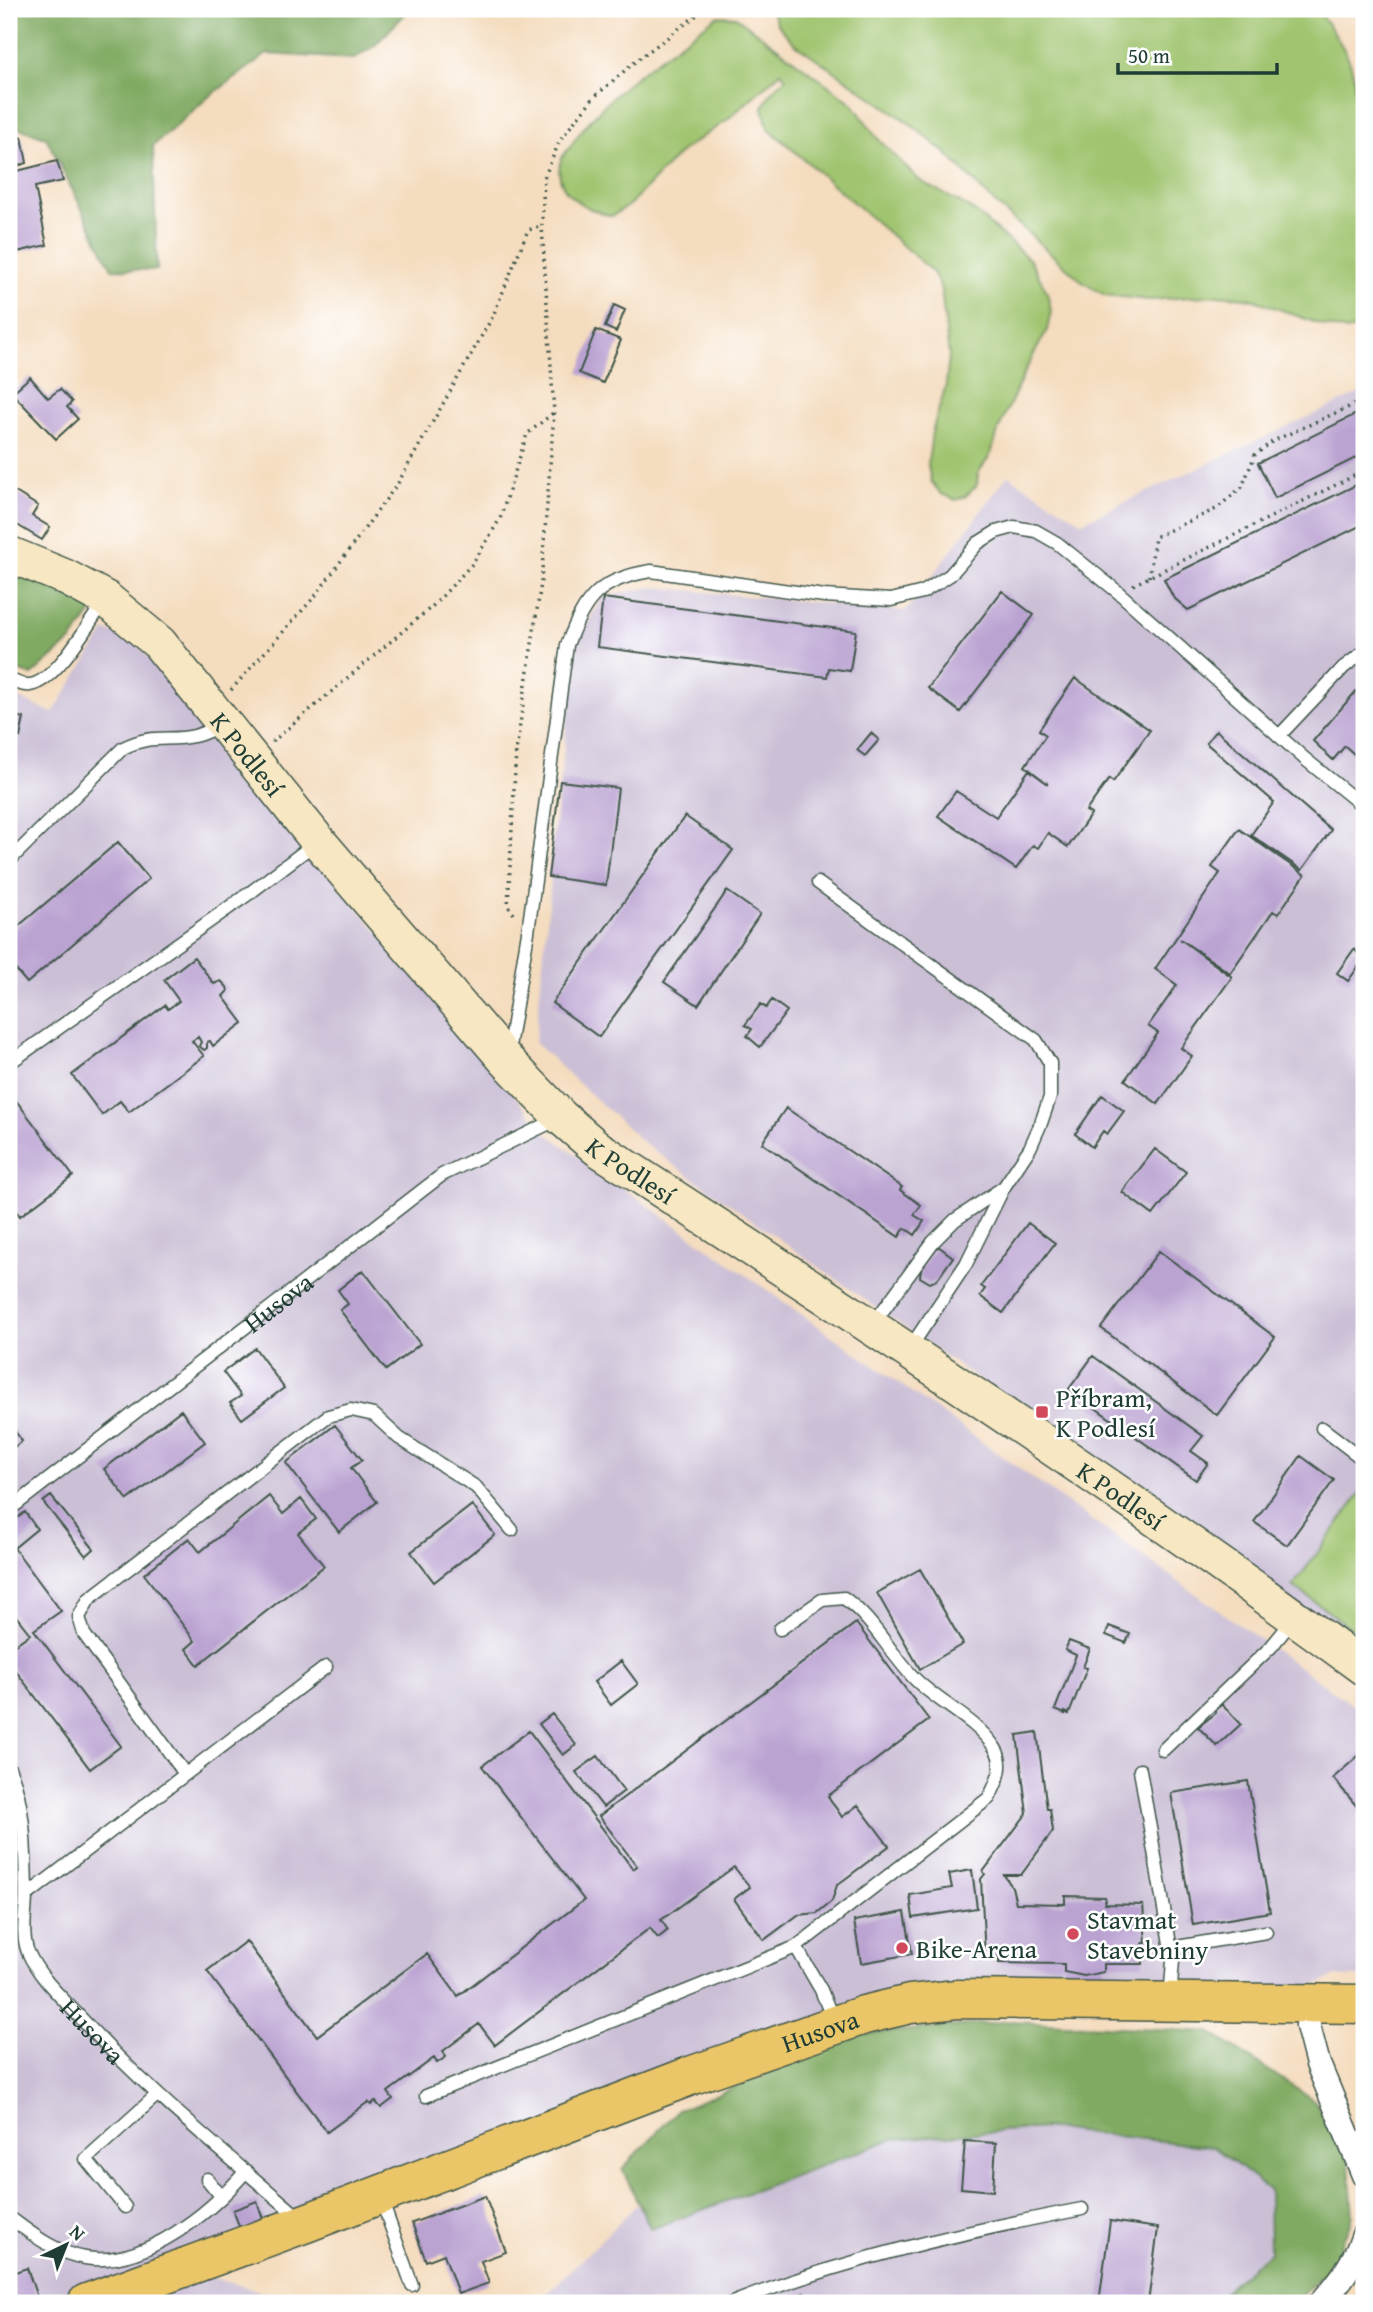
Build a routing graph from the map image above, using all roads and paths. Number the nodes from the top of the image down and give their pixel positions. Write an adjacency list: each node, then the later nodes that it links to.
1 (705, 9): 2 (path)
2 (542, 226): 4 (path); 12 (path)
3 (1364, 396): 7 (path)
4 (554, 413): 14 (path); 19 (path)
5 (1364, 471): 7 (path)
6 (9, 554): 9 (street, K Podlesí)
7 (1149, 577): 8 (path)
8 (1118, 592): 13 (lane); 19 (lane)
9 (106, 599): 11 (lane); 12 (street, K Podlesí)
10 (1364, 652): 13 (lane)
11 (9, 679)
12 (219, 717): 14 (street, K Podlesí); 17 (lane)
13 (1279, 736): 15 (lane)
14 (252, 760): 16 (street, K Podlesí)
15 (1364, 807)
16 (318, 841): 20 (street, K Podlesí); 21 (lane)
17 (9, 861)
18 (818, 883): 23 (lane)
19 (528, 932): 20 (lane)
20 (506, 1060): 22 (street, K Podlesí)
21 (9, 1063)
22 (561, 1117): 24 (street, K Podlesí); 28 (lane, Husova)
23 (1004, 1187): 24 (lane); 25 (lane)
24 (872, 1325): 25 (street, K Podlesí)
25 (909, 1350): 30 (street, K Podlesí)
26 (1322, 1428): 27 (lane)
27 (1364, 1460)
28 (9, 1510)
29 (512, 1530): 37 (lane)
30 (1296, 1617): 33 (street, K Podlesí); 34 (lane)
31 (780, 1629): 40 (lane)
32 (326, 1667): 37 (lane)
33 (1364, 1668)
34 (1163, 1750)
35 (9, 1768): 38 (lane, Husova)
36 (1140, 1770): 41 (lane)
37 (185, 1774): 38 (lane)
38 (26, 1896): 46 (lane, Husova)
39 (1266, 1932): 41 (lane)
40 (796, 1947): 45 (lane); 47 (lane)
41 (1171, 1948): 42 (lane)
42 (1170, 2003): 43 (main road, Husova); 45 (main road, Husova)
43 (1309, 2003): 44 (main road, Husova); 48 (street)
44 (1364, 2004)
45 (835, 2025): 52 (main road, Husova)
46 (157, 2095): 49 (lane, Husova); 54 (lane)
47 (426, 2096)
48 (1364, 2169): 50 (street)
49 (246, 2171): 53 (lane); 57 (lane, Husova)
50 (1364, 2175)
51 (207, 2179): 53 (lane)
52 (379, 2195): 57 (main road, Husova); 59 (lane)
53 (221, 2196): 56 (lane)
54 (125, 2207)
55 (1082, 2209): 61 (lane)
56 (9, 2217)
57 (306, 2223): 60 (main road, Husova)
58 (1364, 2235): 62 (street)
59 (412, 2285)
60 (87, 2303)
61 (732, 2303)
62 (1321, 2303)

